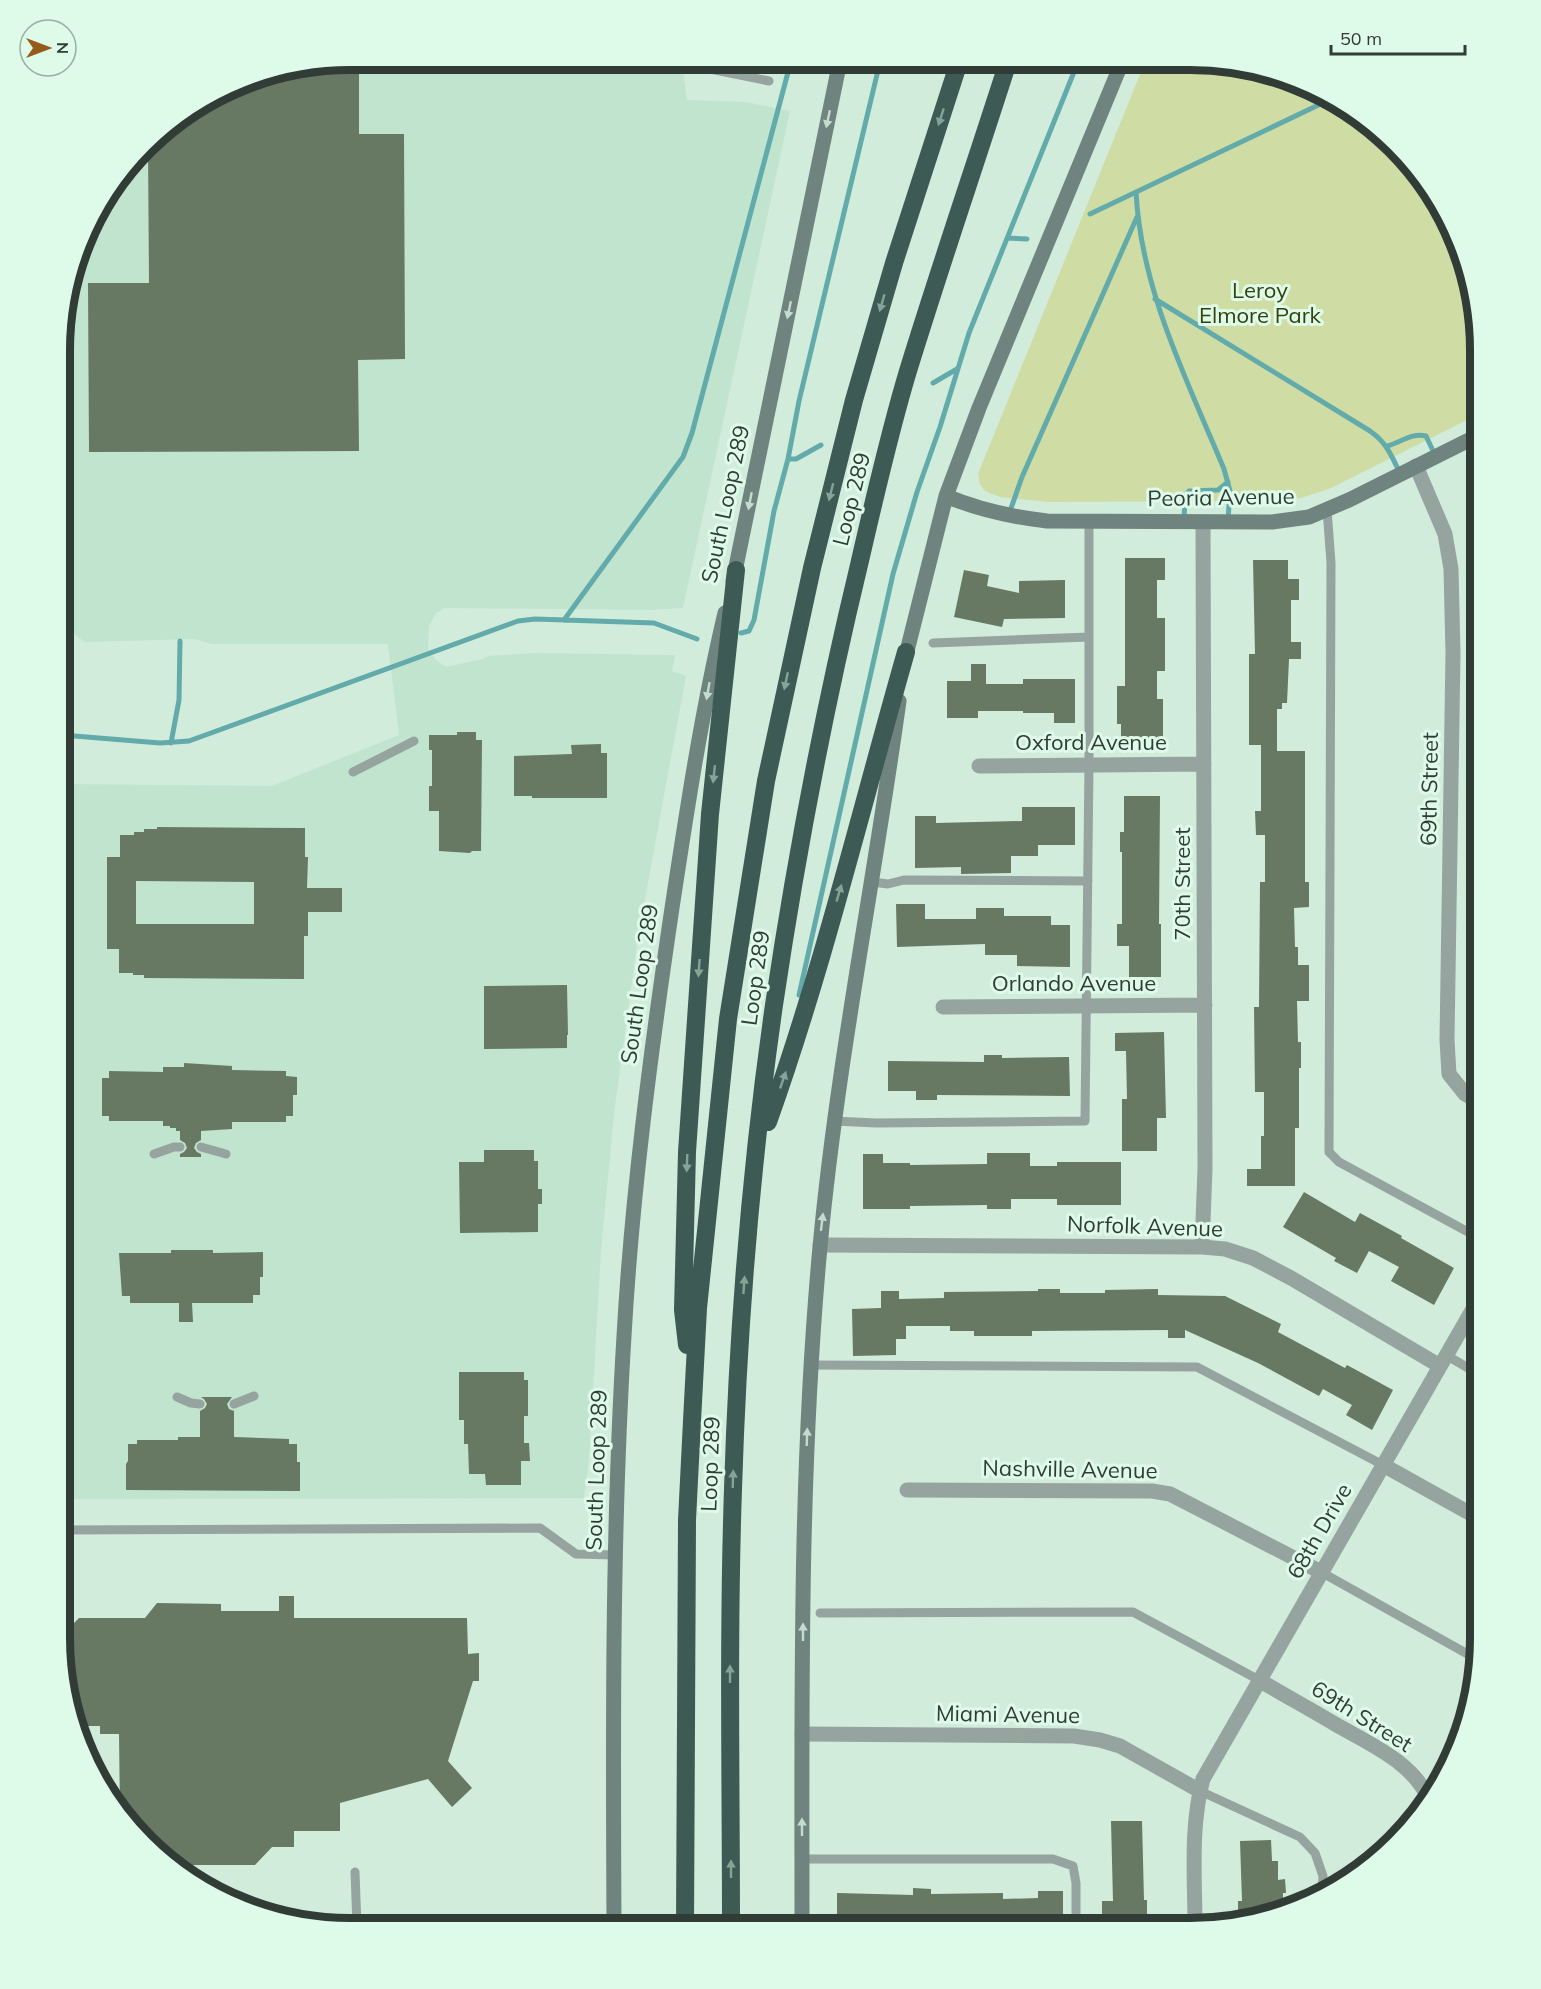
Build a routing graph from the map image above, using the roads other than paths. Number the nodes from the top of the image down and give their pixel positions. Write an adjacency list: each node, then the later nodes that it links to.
1 (715, 70): 6 (lane)
2 (838, 70): 13 (main road, South Loop 289, one-way to 13)
3 (956, 70): 43 (highway, Loop 289, one-way to 43)
4 (1005, 70): 33 (highway, Loop 289)
5 (1119, 70): 9 (main road)
6 (769, 81)
7 (1470, 439): 8 (main road, Peoria Avenue)
8 (1416, 466): 10 (main road, Peoria Avenue); 27 (street, 69th Street)
9 (946, 496): 11 (main road, Peoria Avenue); 16 (main road)
10 (1327, 509): 12 (main road, Peoria Avenue); 34 (lane)
11 (1089, 521): 12 (main road, Peoria Avenue); 14 (lane)
12 (1203, 522): 18 (street, 70th Street)
13 (736, 570): 43 (highway, one-way to 43); 50 (main road, South Loop 289, one-way to 50)
14 (1089, 637): 15 (lane); 19 (lane)
15 (933, 643)
16 (906, 652): 23 (main road); 33 (highway, one-way to 16)
17 (414, 741): 21 (lane)
18 (1204, 764): 19 (street, Oxford Avenue); 24 (street, 70th Street)
19 (1089, 765): 20 (street, Oxford Avenue); 22 (lane)
20 (979, 766)
21 (353, 772)
22 (1088, 881): 23 (lane); 26 (lane)
23 (872, 882): 28 (main road)
24 (1205, 1005): 26 (street, Orlando Avenue); 36 (street, 70th Street)
25 (943, 1006): 26 (street, Orlando Avenue)
26 (1086, 1006): 28 (lane)
27 (1470, 1097)
28 (834, 1121): 35 (main road, one-way to 28)
29 (180, 1147): 31 (lane)
30 (201, 1147): 32 (lane)
31 (154, 1154)
32 (226, 1154)
33 (756, 1155): 64 (highway, Loop 289, one-way to 33)
34 (1470, 1234)
35 (820, 1245): 36 (street, Norfolk Avenue); 39 (main road)
36 (1202, 1247): 38 (street, Norfolk Avenue)
37 (1470, 1313): 38 (street, 68th Drive)
38 (1443, 1361): 40 (lane); 46 (street, 68th Drive)
39 (811, 1365): 46 (lane); 55 (main road, one-way to 39)
40 (1470, 1371)
41 (254, 1396): 45 (lane)
42 (177, 1397): 44 (lane)
43 (693, 1398): 63 (highway, Loop 289)
44 (200, 1404)
45 (234, 1404)
46 (1383, 1465): 48 (street); 51 (street, 68th Drive)
47 (907, 1490): 51 (street, Nashville Avenue)
48 (1470, 1513)
49 (70, 1530): 50 (lane)
50 (615, 1555): 62 (main road, South Loop 289)
51 (1321, 1572): 53 (lane); 54 (street, 68th Drive)
52 (820, 1613): 54 (lane)
53 (1470, 1655)
54 (1259, 1680): 56 (street, 69th Street); 57 (street, 68th Drive)
55 (802, 1734): 57 (street, Miami Avenue); 58 (main road, one-way to 55)
56 (1425, 1790)
57 (1200, 1791): 60 (lane); 67 (street)
58 (802, 1859): 65 (main road); 66 (lane)
59 (355, 1872): 61 (lane)
60 (1323, 1885)
61 (357, 1918)
62 (614, 1918)
63 (685, 1918)
64 (730, 1918)
65 (802, 1918)
66 (1076, 1918)
67 (1195, 1918)

